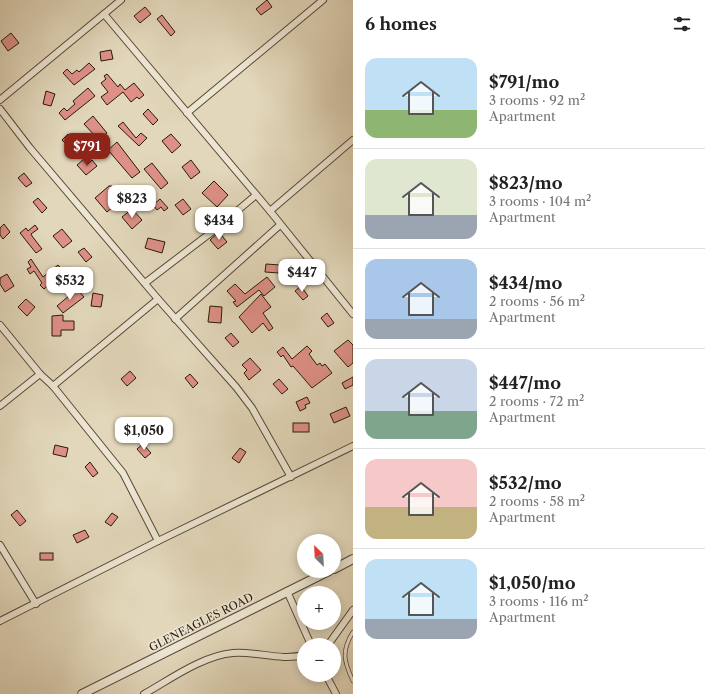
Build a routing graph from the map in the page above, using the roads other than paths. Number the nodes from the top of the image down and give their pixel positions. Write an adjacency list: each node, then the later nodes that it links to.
1 (121, 0): 3 (street)
2 (323, 0): 6 (street)
3 (104, 14): 4 (street); 6 (street)
4 (0, 100)
5 (0, 109): 11 (street)
6 (187, 113): 8 (street)
7 (353, 140): 9 (street)
8 (256, 195): 9 (street); 11 (street)
9 (270, 211): 10 (street)
10 (280, 225): 13 (street); 14 (street)
11 (145, 283): 12 (street)
12 (158, 299): 14 (street); 17 (street)
13 (352, 311)
14 (175, 319): 20 (street)
15 (0, 325): 16 (street)
16 (40, 374): 17 (street); 18 (street)
17 (53, 386): 21 (street)
18 (0, 406)
19 (353, 446): 20 (street)
20 (291, 477): 21 (street)
21 (158, 541): 27 (street)
22 (0, 545): 27 (street)
23 (353, 559): 24 (street)
24 (341, 565)
25 (314, 578): 26 (street, GLENEAGLES ROAD)
26 (287, 591): 31 (street); 36 (street, GLENEAGLES ROAD)
27 (36, 604): 29 (street)
28 (353, 610): 32 (street)
29 (0, 621)
30 (353, 632): 34 (lane)
31 (308, 638)
32 (333, 638)
33 (297, 656): 37 (street)
34 (353, 681)
35 (330, 682): 38 (street)
36 (82, 694)
37 (144, 694)
38 (336, 694)

